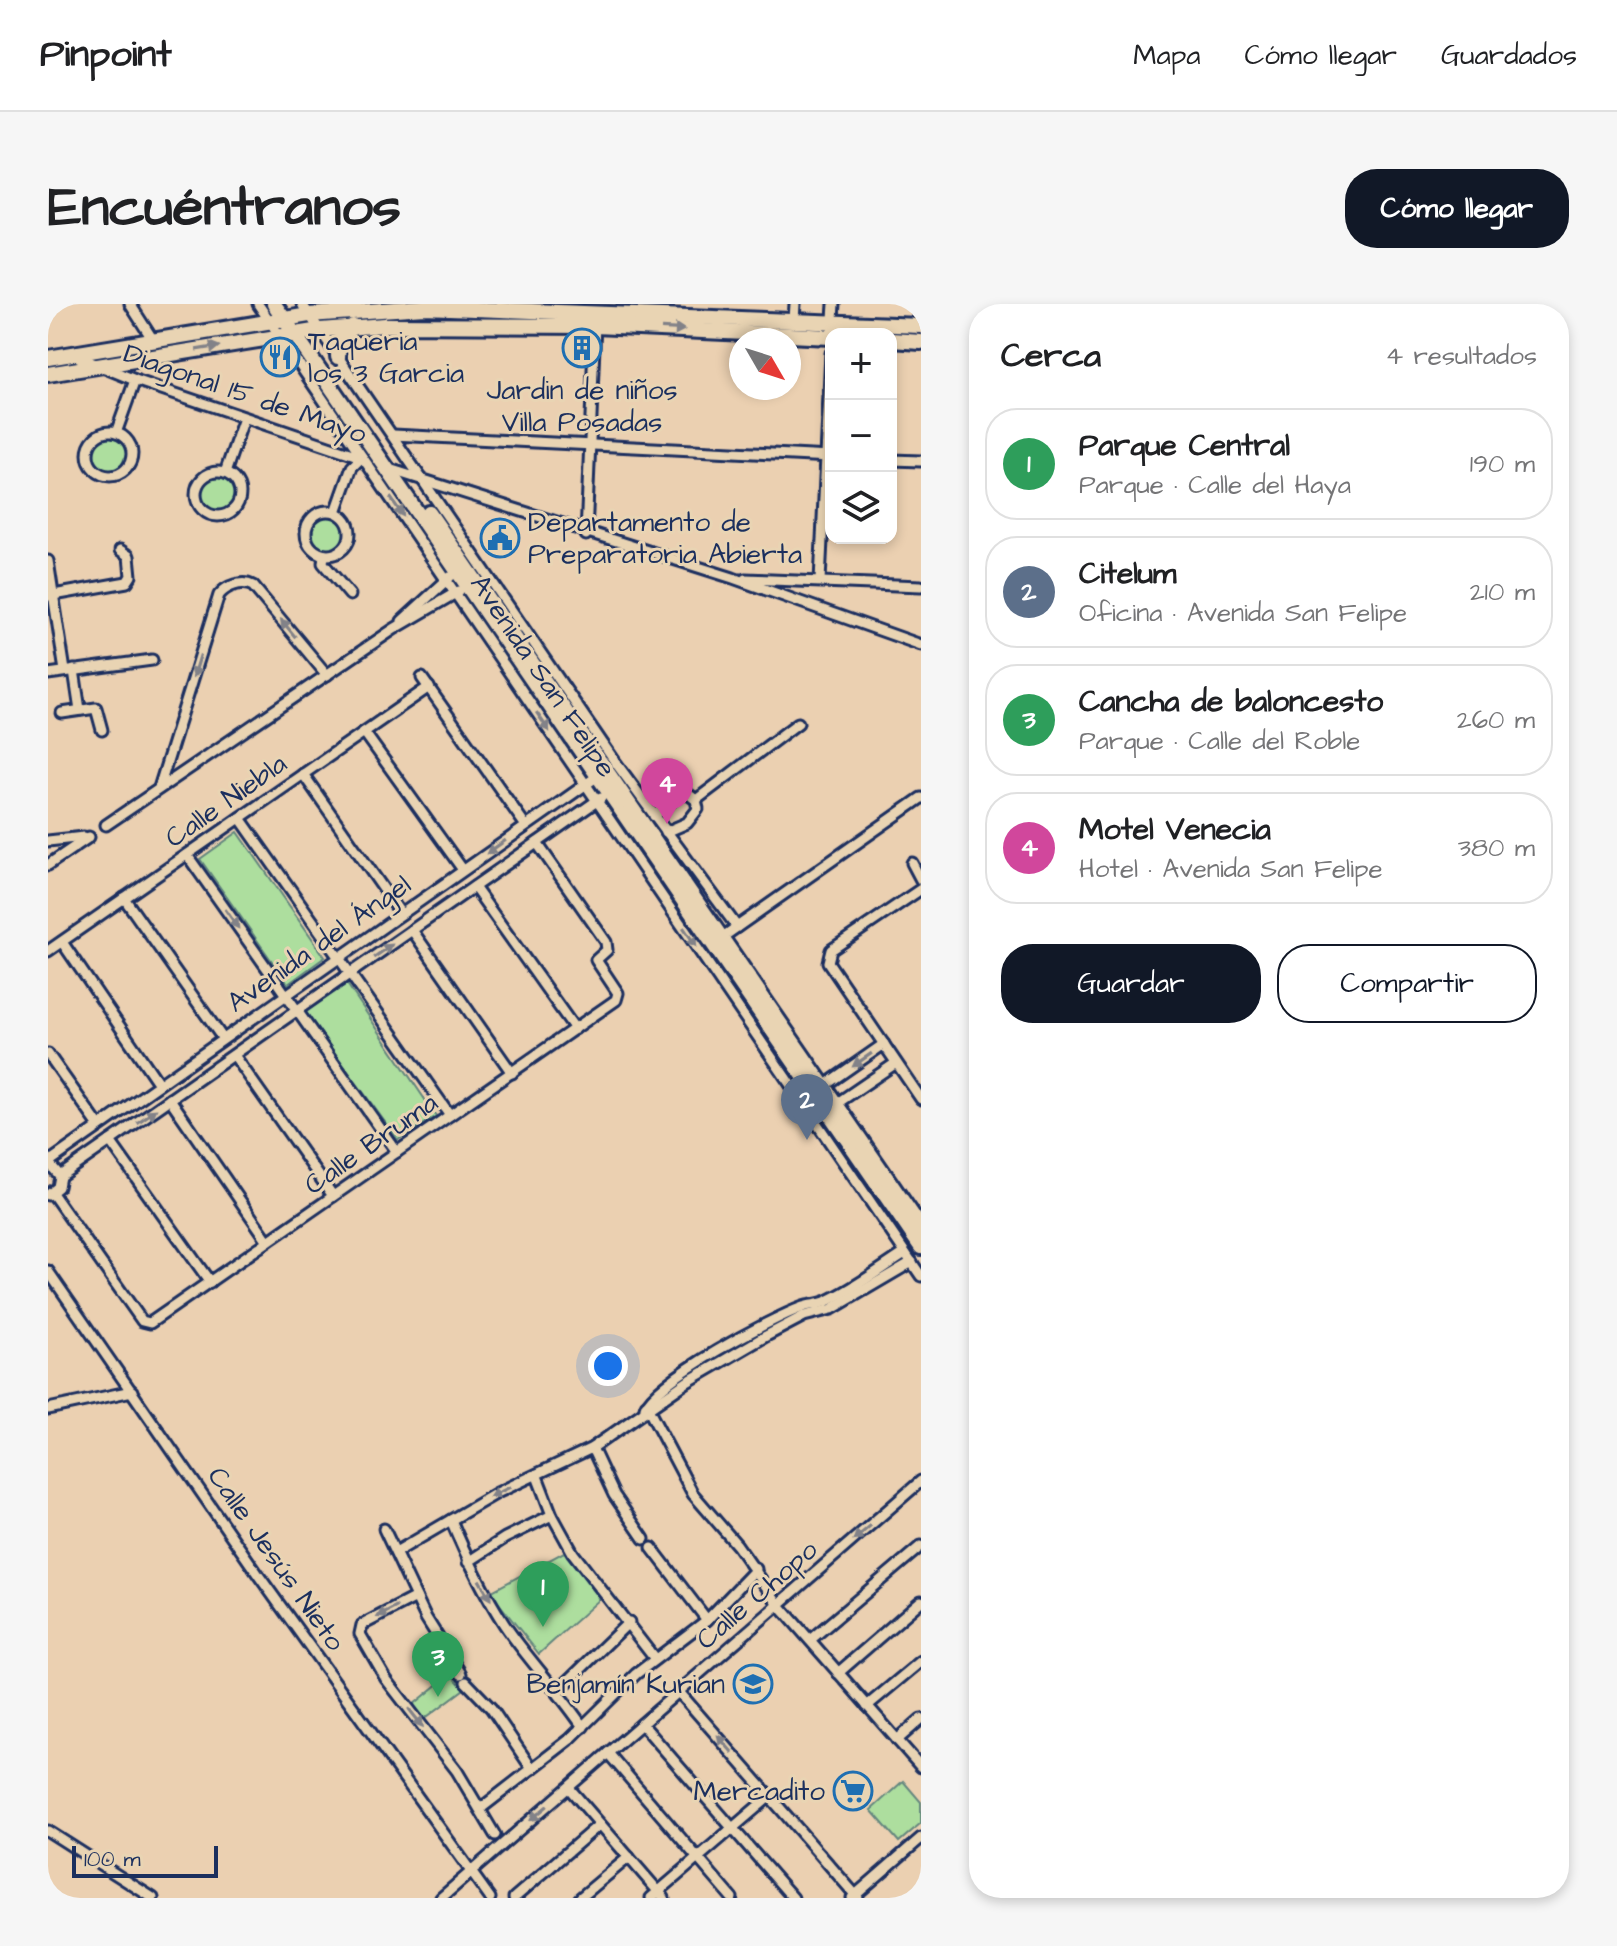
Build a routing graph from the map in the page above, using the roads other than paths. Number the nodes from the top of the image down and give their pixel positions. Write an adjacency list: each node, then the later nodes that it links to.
1 (130, 304): 19 (street)
2 (258, 304): 8 (street, Avenida San Felipe)
3 (274, 304): 8 (main road, Avenida San Felipe)
4 (795, 304): 10 (street)
5 (834, 304): 14 (street)
6 (374, 307): 8 (main road); 9 (main road); 11 (street)
7 (642, 309): 9 (main road); 10 (main road)
8 (291, 313): 18 (main road, Avenida San Felipe); 18 (street, Avenida San Felipe); 19 (main road)
9 (595, 318): 11 (main road); 17 (main road, one-way to 17); 31 (street)
10 (794, 320): 16 (main road)
11 (374, 325): 12 (main road)
12 (353, 326): 18 (main road); 23 (main road)
13 (921, 326): 15 (main road)
14 (832, 328)
15 (885, 328)
16 (825, 329)
17 (825, 331)
18 (300, 333): 23 (street, Avenida San Felipe); 25 (main road, one-way to 18); 33 (street, Avenida San Felipe); 36 (main road, Avenida San Felipe); 39 (main road, Avenida San Felipe)
19 (153, 340): 22 (main road)
20 (897, 340): 21 (main road)
21 (921, 342)
22 (73, 355): 24 (main road); 25 (street, Diagonal 15 de Mayo)
23 (338, 357): 30 (street, Avenida San Felipe)
24 (48, 358)
25 (96, 365): 26 (main road); 27 (street, Diagonal 15 de Mayo)
26 (48, 374)
27 (135, 380): 28 (street, Diagonal 15 de Mayo); 29 (street)
28 (244, 418): 33 (street, Diagonal 15 de Mayo); 38 (street)
29 (116, 433): 29 (street)
30 (393, 435): 31 (street); 40 (street, Avenida San Felipe)
31 (590, 445): 32 (street); 42 (street)
32 (825, 456)
33 (362, 457): 36 (street, Diagonal 15 de Mayo); 41 (street); 46 (street, Avenida San Felipe, one-way to 46)
34 (897, 460): 35 (street)
35 (921, 461)
36 (387, 469): 39 (street, Diagonal 15 de Mayo); 46 (main road, Avenida San Felipe)
37 (827, 472): 48 (street)
38 (225, 473): 38 (street)
39 (403, 474): 40 (street, Diagonal 15 de Mayo); 46 (main road, Avenida San Felipe)
40 (423, 481): 42 (street, Diagonal 15 de Mayo); 68 (street, Avenida San Felipe)
41 (336, 512): 44 (street); 44 (street)
42 (586, 535): 47 (street, Diagonal 15 de Mayo)
43 (120, 550): 53 (street)
44 (324, 555): 51 (street)
45 (48, 561): 53 (street)
46 (456, 572): 49 (main road, Avenida San Felipe); 49 (street, Avenida San Felipe); 52 (street)
47 (733, 578): 48 (street); 56 (street)
48 (820, 581): 50 (street)
49 (466, 586): 54 (street); 68 (main road, Avenida San Felipe); 68 (street, Avenida San Felipe, one-way to 68)
50 (921, 586)
51 (350, 595)
52 (427, 595): 54 (street); 55 (street)
53 (51, 596): 58 (street)
54 (435, 607): 55 (street)
55 (394, 629): 60 (street)
56 (921, 645)
57 (152, 660): 58 (street)
58 (69, 671): 59 (street); 63 (street)
59 (48, 674)
60 (327, 675): 70 (street); 70 (street, one-way to 70)
61 (422, 678): 62 (street)
62 (429, 687): 67 (street, Calle Niebla); 77 (street)
63 (80, 710): 64 (street); 66 (street)
64 (62, 713)
65 (798, 723): 73 (street)
66 (102, 730)
67 (364, 732): 69 (street, Calle Niebla); 84 (street)
68 (601, 773): 71 (main road, Avenida San Felipe); 71 (street, Avenida San Felipe); 77 (street, Avenida del Ángel)
69 (303, 774): 74 (street, Calle Niebla); 89 (street)
70 (159, 789): 76 (street)
71 (613, 790): 75 (main road, Avenida San Felipe); 80 (street, Avenida del Ángel); 92 (main road, Avenida San Felipe); 103 (street, Avenida San Felipe, one-way to 103)
72 (921, 798): 90 (street)
73 (696, 800): 75 (street); 78 (street)
74 (240, 818): 81 (street, Calle Niebla); 95 (street)
75 (654, 823): 78 (street, Avenida San Felipe); 92 (main road, Avenida San Felipe)
76 (106, 825)
77 (526, 826): 84 (street, Avenida del Ángel, one-way to 84)
78 (666, 832): 90 (street, Avenida San Felipe)
79 (48, 841): 83 (street)
80 (537, 843): 86 (street, Avenida del Ángel); 99 (street, Calle Bruma)
81 (187, 855): 88 (street, Calle Niebla); 97 (street, one-way to 97)
82 (912, 863): 85 (street)
83 (48, 865)
84 (463, 870): 89 (street, Avenida del Ángel)
85 (921, 880)
86 (474, 887): 91 (street, Avenida del Ángel); 99 (street)
87 (921, 889): 102 (street)
88 (124, 898): 93 (street, Calle Niebla); 100 (street)
89 (401, 914): 95 (street, Avenida del Ángel)
90 (737, 927): 92 (street)
91 (412, 930): 96 (street, Avenida del Ángel, one-way to 91); 107 (street)
92 (718, 941): 101 (main road, Avenida San Felipe); 109 (main road, Avenida San Felipe)
93 (62, 942): 94 (street, Calle Niebla); 108 (street)
94 (48, 951)
95 (339, 958): 96 (street); 97 (street, Avenida del Ángel)
96 (350, 974): 98 (street, Avenida del Ángel); 113 (street)
97 (286, 995): 98 (street); 100 (street, Avenida del Ángel)
98 (297, 1011): 105 (street, Avenida del Ángel); 116 (street)
99 (575, 1029): 107 (street, Calle Bruma)
100 (223, 1039): 108 (street, Avenida del Ángel)
101 (778, 1039): 103 (street); 109 (main road, Avenida San Felipe)
102 (884, 1044): 106 (street); 109 (street, one-way to 109)
103 (765, 1048): 124 (street, Avenida San Felipe)
104 (48, 1054): 114 (street)
105 (234, 1055): 110 (street, Avenida del Ángel); 120 (street)
106 (896, 1063): 111 (street); 112 (street)
107 (512, 1073): 113 (street, Calle Bruma)
108 (159, 1084): 114 (street, Avenida del Ángel)
109 (820, 1089): 112 (main road, Avenida San Felipe)
110 (170, 1099): 115 (street, Avenida del Ángel, one-way to 110); 122 (street)
111 (921, 1099)
112 (832, 1107): 121 (main road, Avenida San Felipe); 123 (main road, Avenida San Felipe)
113 (450, 1115): 116 (street, Calle Bruma)
114 (99, 1126): 117 (street, Avenida del Ángel)
115 (110, 1141): 118 (street, Avenida del Ángel); 127 (street)
116 (397, 1152): 120 (street, Calle Bruma)
117 (48, 1162): 118 (street)
118 (60, 1176): 119 (street)
119 (50, 1194): 127 (street, Calle Bruma)
120 (333, 1196): 122 (street, Calle Bruma)
121 (921, 1228)
122 (268, 1241): 127 (street, Calle Bruma)
123 (921, 1247)
124 (908, 1258): 126 (street, Avenida San Felipe); 130 (street)
125 (48, 1271): 128 (street, Calle Jesús Nieto)
126 (921, 1276)
127 (210, 1282)
128 (132, 1391): 129 (street); 172 (street, Calle Jesús Nieto)
129 (48, 1409)
130 (646, 1410): 131 (street); 142 (street)
131 (592, 1448): 132 (street); 137 (street)
132 (537, 1476): 134 (street); 135 (street, one-way to 135)
133 (921, 1481): 145 (street, Calle Chopo, one-way to 145)
134 (552, 1515): 141 (street); 147 (street)
135 (451, 1520): 140 (street); 141 (street)
136 (384, 1529): 140 (street)
137 (644, 1539)
138 (921, 1546): 148 (street)
139 (652, 1548): 146 (street)
140 (396, 1552): 143 (street)
141 (468, 1562): 152 (street, one-way to 152)
142 (756, 1569): 145 (street); 146 (street)
143 (416, 1597): 161 (street); 164 (street, one-way to 164)
144 (921, 1601): 151 (street)
145 (779, 1605): 148 (street); 153 (street, Calle Chopo)
146 (707, 1620): 149 (street)
147 (629, 1622): 149 (street); 152 (street)
148 (810, 1640): 151 (street)
149 (655, 1659): 157 (street)
150 (921, 1661): 154 (street)
151 (838, 1673): 154 (street)
152 (559, 1690): 157 (street)
153 (679, 1692): 156 (street, Calle Chopo); 163 (street, one-way to 153)
154 (867, 1706): 158 (street)
155 (921, 1719): 158 (street)
156 (642, 1724): 159 (street, Calle Chopo); 166 (street)
157 (583, 1727): 161 (street)
158 (897, 1740): 160 (street)
159 (608, 1753): 162 (street, Calle Chopo); 171 (street)
160 (921, 1767)
161 (532, 1769): 164 (street)
162 (569, 1788): 165 (street); 172 (street, Calle Chopo, one-way to 172)
163 (770, 1796): 166 (street); 174 (street)
164 (480, 1809): 168 (street)
165 (600, 1824): 170 (street); 178 (street)
166 (732, 1828): 171 (street); 181 (street)
167 (48, 1831): 175 (street)
168 (495, 1835)
169 (921, 1838): 174 (street)
170 (629, 1857): 173 (street); 179 (street)
171 (698, 1858): 173 (street); 180 (street)
172 (472, 1870): 176 (street, Calle Chopo); 177 (street, Calle Jesús Nieto)
173 (658, 1896)
174 (855, 1897)
175 (153, 1898)
176 (441, 1898)
177 (490, 1898)
178 (514, 1898)
179 (580, 1898)
180 (732, 1898)
181 (793, 1898)

